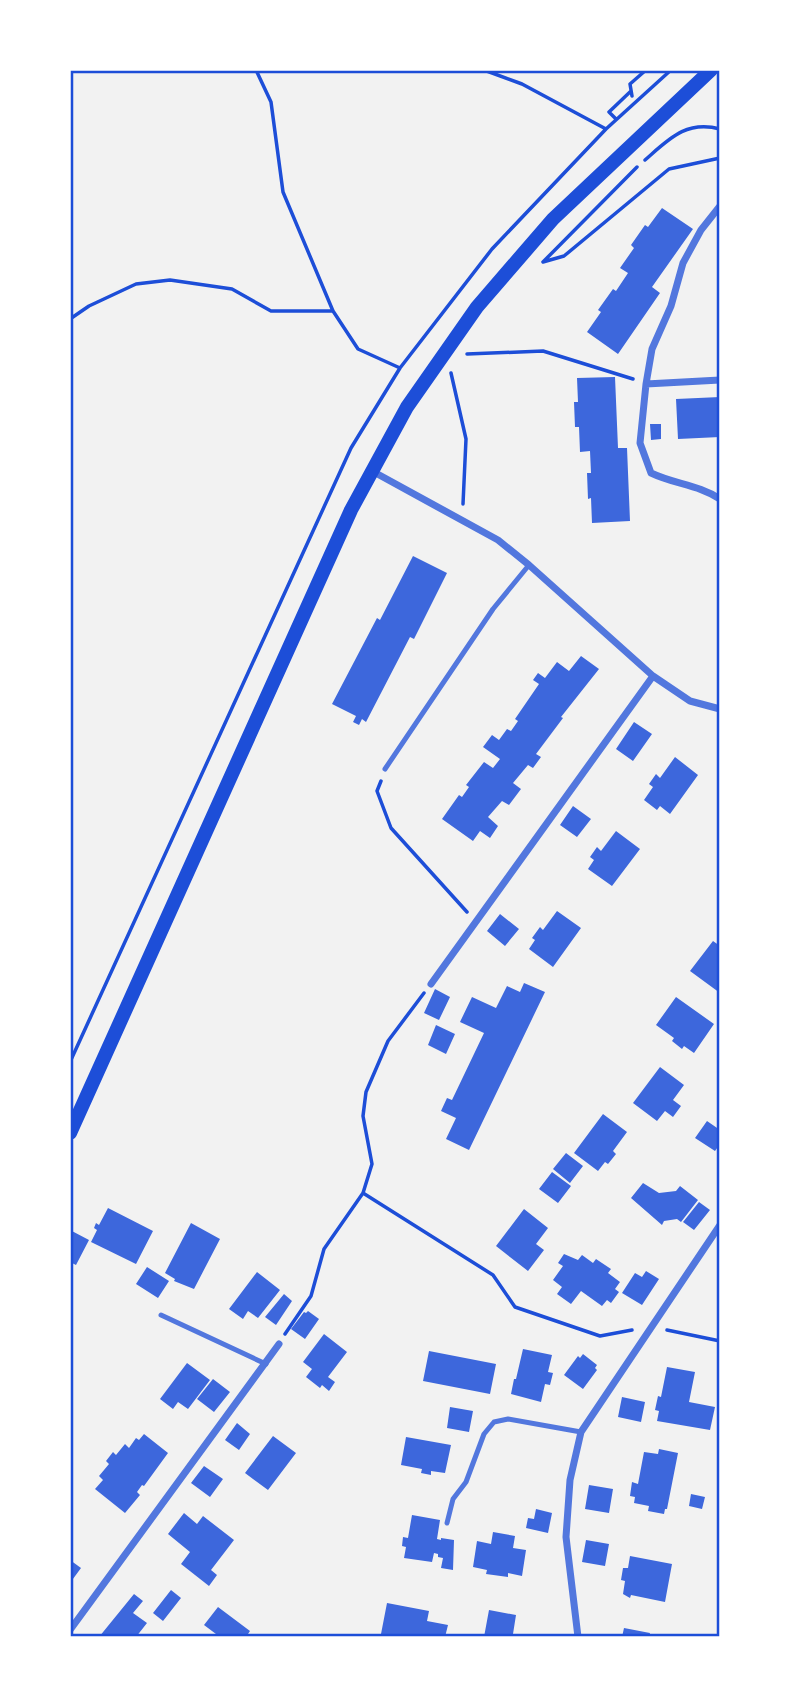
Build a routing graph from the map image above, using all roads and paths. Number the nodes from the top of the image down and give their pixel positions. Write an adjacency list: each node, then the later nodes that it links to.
1 (256, 70): 13 (path)
2 (484, 70): 7 (path)
3 (646, 70): 6 (path)
4 (671, 70): 6 (path)
5 (711, 70): 15 (main road)
6 (617, 120): 7 (path)
7 (606, 129): 16 (path)
8 (720, 130): 11 (path)
9 (643, 155): 11 (path)
10 (720, 158): 11 (path)
11 (643, 161)
12 (720, 206): 18 (street)
13 (333, 312): 14 (path); 16 (path)
14 (70, 319)
15 (444, 351): 18 (path); 19 (main road); 21 (path)
16 (400, 368): 28 (path)
17 (720, 380): 18 (street)
18 (646, 384): 20 (street)
19 (371, 471): 21 (street); 29 (main road)
20 (720, 499)
21 (468, 523): 22 (street)
22 (528, 565): 23 (street); 25 (lane)
23 (653, 677): 24 (street); 26 (street)
24 (720, 709)
25 (385, 769): 26 (path)
26 (476, 923): 27 (street)
27 (431, 984): 30 (path)
28 (70, 1062)
29 (70, 1133)
30 (363, 1192): 33 (path); 35 (path)
31 (720, 1225): 33 (street)
32 (161, 1315): 36 (lane)
33 (652, 1326): 34 (path); 37 (street)
34 (720, 1341)
35 (279, 1344): 36 (street)
36 (266, 1364): 39 (street)
37 (581, 1432): 38 (lane); 40 (street)
38 (447, 1523)
39 (70, 1630)
40 (578, 1637)

